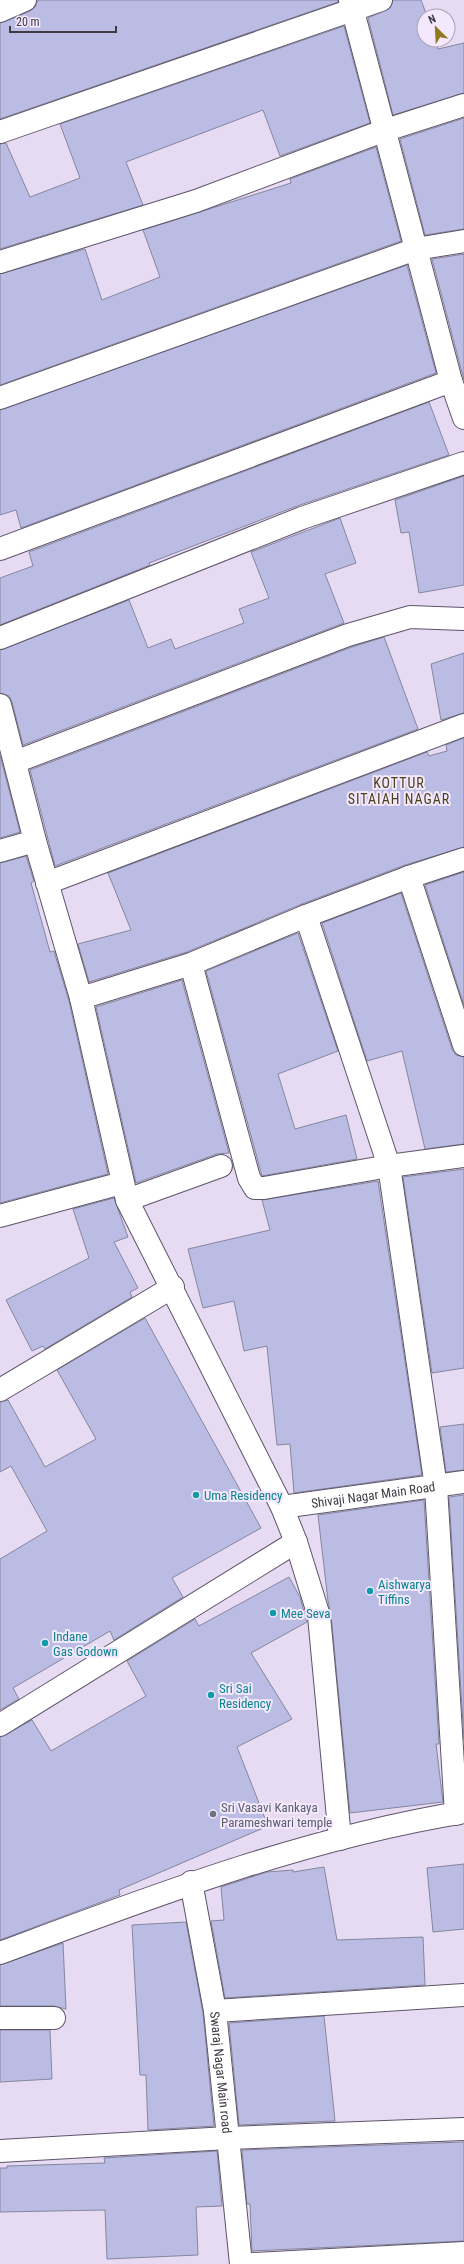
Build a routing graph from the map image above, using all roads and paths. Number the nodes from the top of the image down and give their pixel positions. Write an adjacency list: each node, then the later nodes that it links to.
1 (25, 0): 4 (street)
2 (381, 0): 3 (street)
3 (351, 5): 6 (street); 7 (street)
4 (0, 11)
5 (464, 105): 6 (street)
6 (383, 131): 9 (street); 10 (street)
7 (0, 132)
8 (464, 241): 9 (street)
9 (416, 249): 11 (street); 12 (street)
10 (0, 262)
11 (451, 381): 13 (street); 15 (street)
12 (0, 398)
13 (464, 418)
14 (464, 463): 17 (street)
15 (0, 548)
16 (464, 619): 20 (street)
17 (0, 638)
18 (0, 705): 20 (street)
19 (464, 725): 25 (street)
20 (15, 762): 21 (street)
21 (35, 842): 22 (street); 25 (street)
22 (0, 850)
23 (464, 859): 24 (street)
24 (409, 877): 26 (street); 29 (street)
25 (47, 883): 28 (street)
26 (306, 916): 27 (street); 32 (street)
27 (191, 964): 28 (street); 32 (street)
28 (81, 998): 33 (street)
29 (464, 1045)
30 (464, 1156): 32 (street)
31 (221, 1166): 33 (street)
32 (389, 1166): 38 (street)
33 (125, 1191): 34 (street); 35 (street)
34 (0, 1216)
35 (173, 1287): 36 (street); 39 (street)
36 (0, 1390)
37 (464, 1482): 38 (street, Shivaji Nagar Main Road)
38 (436, 1487): 39 (street, Shivaji Nagar Main Road); 42 (street)
39 (282, 1507): 40 (street)
40 (296, 1542): 41 (street); 43 (street)
41 (0, 1725)
42 (460, 1813): 43 (street)
43 (340, 1839): 44 (street)
44 (191, 1882): 45 (street); 47 (street, Swaraj Nagar Main road)
45 (0, 1953)
46 (464, 1995): 47 (street)
47 (215, 2011): 51 (street, Swaraj Nagar Main road)
48 (0, 2018): 49 (street)
49 (54, 2018)
50 (464, 2129): 51 (street)
51 (228, 2138): 52 (street); 54 (street, Swaraj Nagar Main road)
52 (0, 2151)
53 (464, 2253): 55 (street)
54 (241, 2264)
55 (252, 2264)

